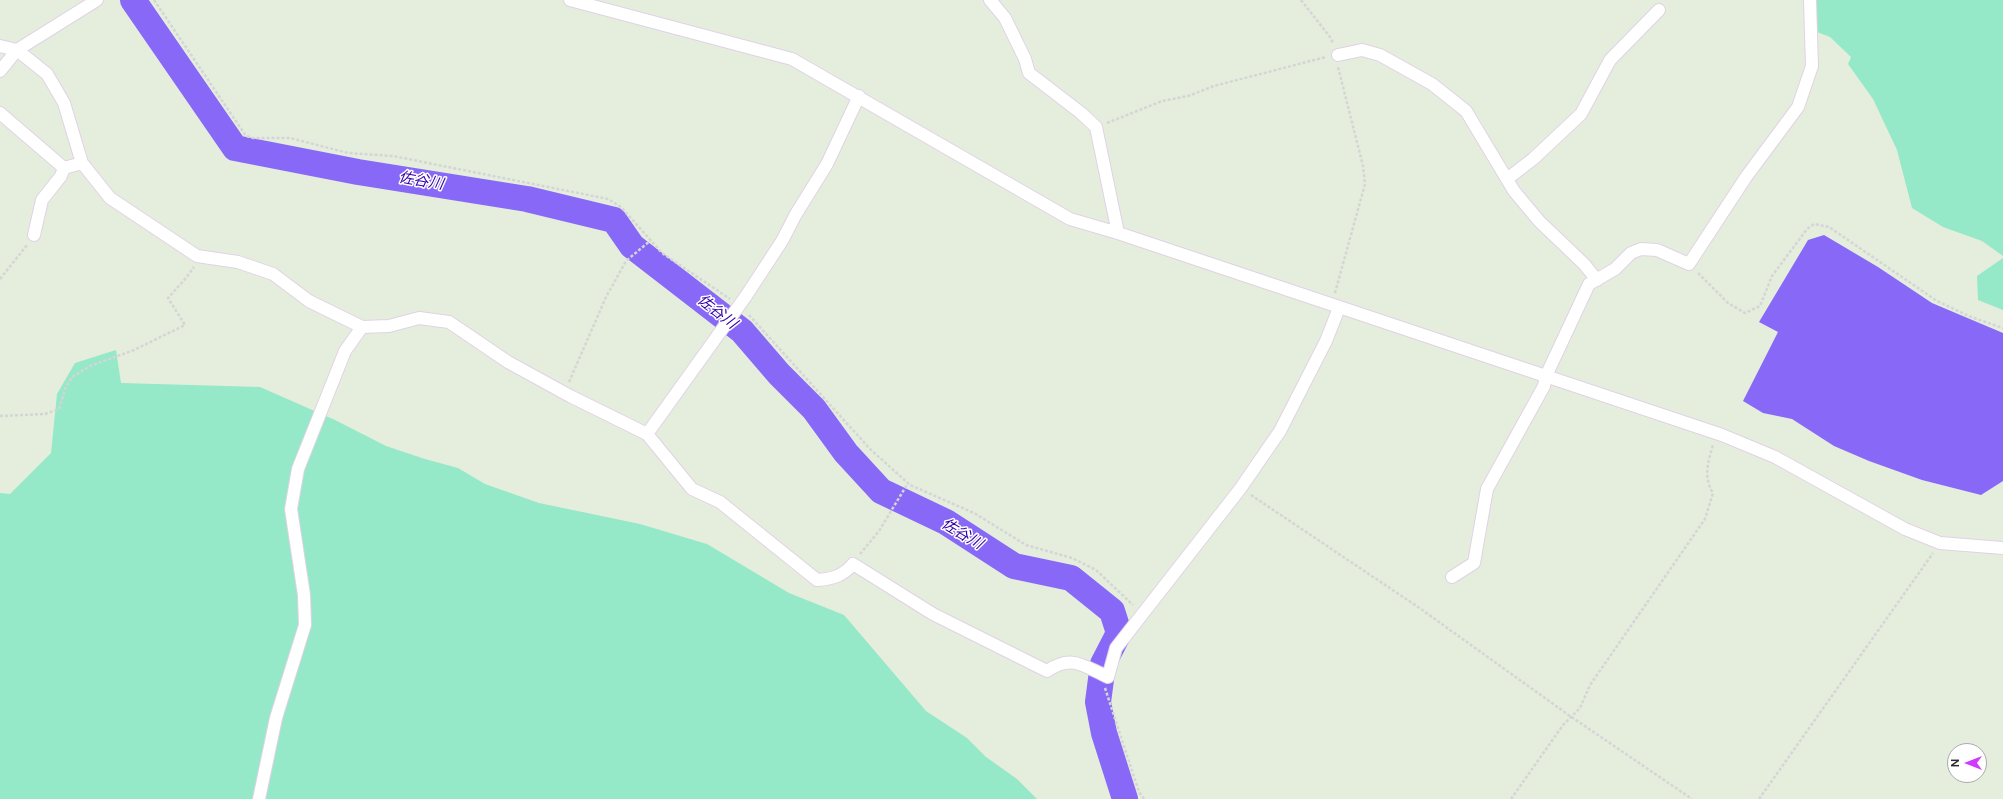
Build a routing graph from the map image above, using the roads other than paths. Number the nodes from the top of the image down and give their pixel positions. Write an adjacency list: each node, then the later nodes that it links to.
1 (97, 0): 8 (street)
2 (570, 0): 5 (street)
3 (990, 0): 16 (street)
4 (1810, 0): 18 (street)
5 (606, 5): 11 (street)
6 (1659, 10): 15 (street)
7 (0, 46): 8 (street)
8 (17, 50): 10 (street); 13 (street)
9 (1338, 54): 15 (street)
10 (0, 71)
11 (859, 96): 16 (street); 22 (street)
12 (0, 113): 14 (street)
13 (82, 163): 14 (street); 20 (street)
14 (64, 168): 17 (street)
15 (1507, 179): 18 (street)
16 (1118, 233): 19 (street)
17 (34, 235)
18 (1597, 280): 21 (street)
19 (1335, 306): 21 (street); 22 (street)
20 (362, 327): 22 (street); 25 (street)
21 (1546, 376): 23 (street); 24 (street)
22 (647, 434)
23 (2003, 548)
24 (1452, 577)
25 (259, 799)

